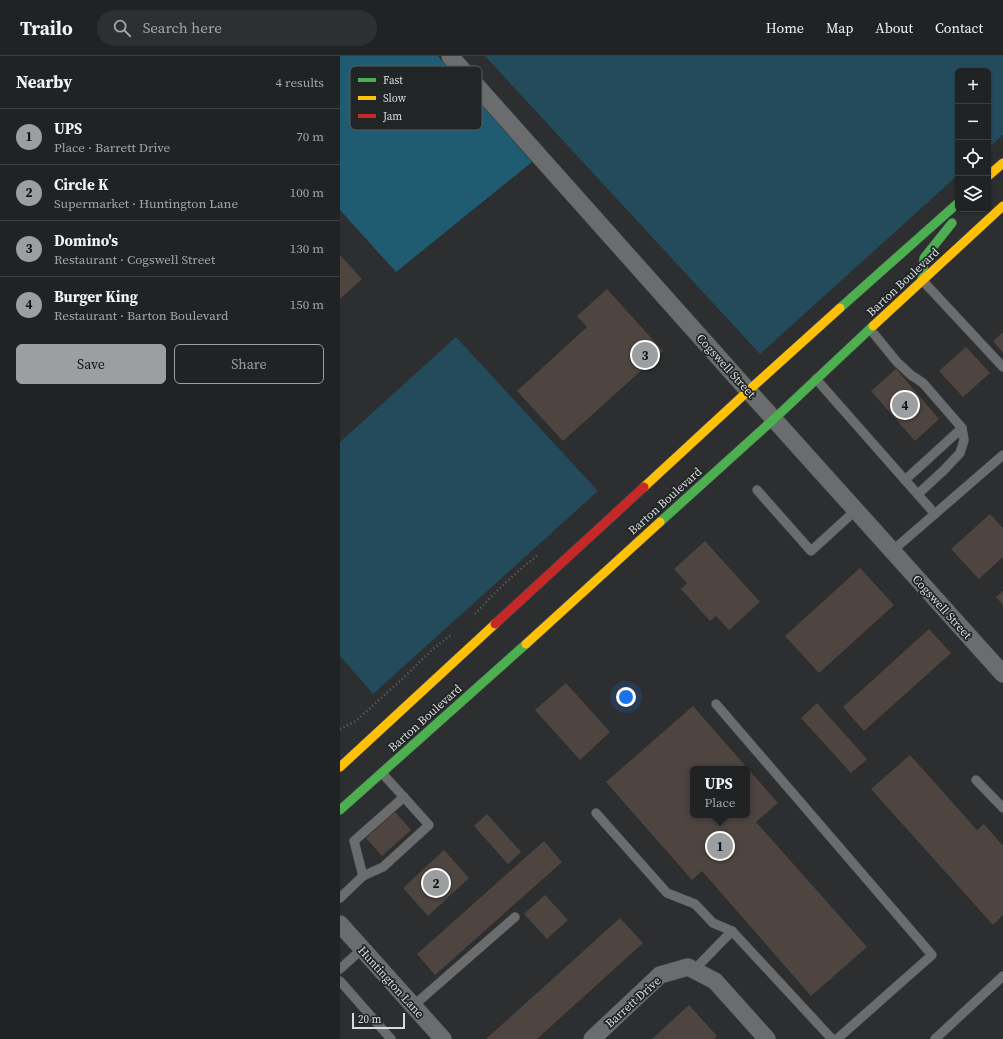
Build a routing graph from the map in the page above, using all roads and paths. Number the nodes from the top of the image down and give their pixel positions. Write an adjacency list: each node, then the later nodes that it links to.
1 (450, 56): 2 (street, Cogswell Street)
2 (459, 66)
3 (482, 92): 13 (street, Cogswell Street)
4 (1003, 163): 5 (main road)
5 (991, 173)
6 (955, 206): 13 (main road, Barton Boulevard)
7 (1003, 206): 9 (main road, Barton Boulevard)
8 (960, 212): 9 (main road)
9 (922, 280): 10 (main road, Barton Boulevard); 11 (lane)
10 (870, 329): 12 (main road, Barton Boulevard); 15 (lane)
11 (1003, 367)
12 (816, 379): 14 (main road, Barton Boulevard); 17 (lane)
13 (748, 391): 14 (street, Cogswell Street); 25 (main road, Barton Boulevard)
14 (774, 419): 20 (street, Cogswell Street); 26 (main road, Barton Boulevard)
15 (962, 428): 17 (lane); 19 (lane)
16 (1003, 455): 21 (lane)
17 (905, 480): 19 (lane)
18 (757, 490): 20 (lane)
19 (918, 494): 21 (lane)
20 (856, 510): 22 (street, Cogswell Street)
21 (935, 514): 22 (lane)
22 (892, 550): 23 (street, Cogswell Street)
23 (1003, 674)
24 (716, 704): 48 (lane)
25 (340, 767)
26 (382, 773): 28 (lane); 30 (main road, Barton Boulevard)
27 (976, 780): 29 (lane)
28 (404, 797): 32 (lane); 32 (lane)
29 (1003, 808)
30 (340, 810)
31 (596, 813): 36 (lane)
32 (363, 876): 33 (lane)
33 (340, 898)
34 (515, 917): 42 (lane)
35 (340, 924): 37 (street, Huntington Lane)
36 (732, 931): 39 (lane); 47 (lane)
37 (362, 949): 38 (lane); 42 (street, Huntington Lane)
38 (340, 969)
39 (694, 970): 45 (street, Barrett Drive); 46 (street)
40 (1003, 976): 49 (lane)
41 (340, 981): 43 (lane)
42 (413, 1006): 44 (street, Huntington Lane)
43 (391, 1039)
44 (443, 1039)
45 (592, 1039)
46 (767, 1039)
47 (832, 1039)
48 (836, 1039)
49 (935, 1039)

